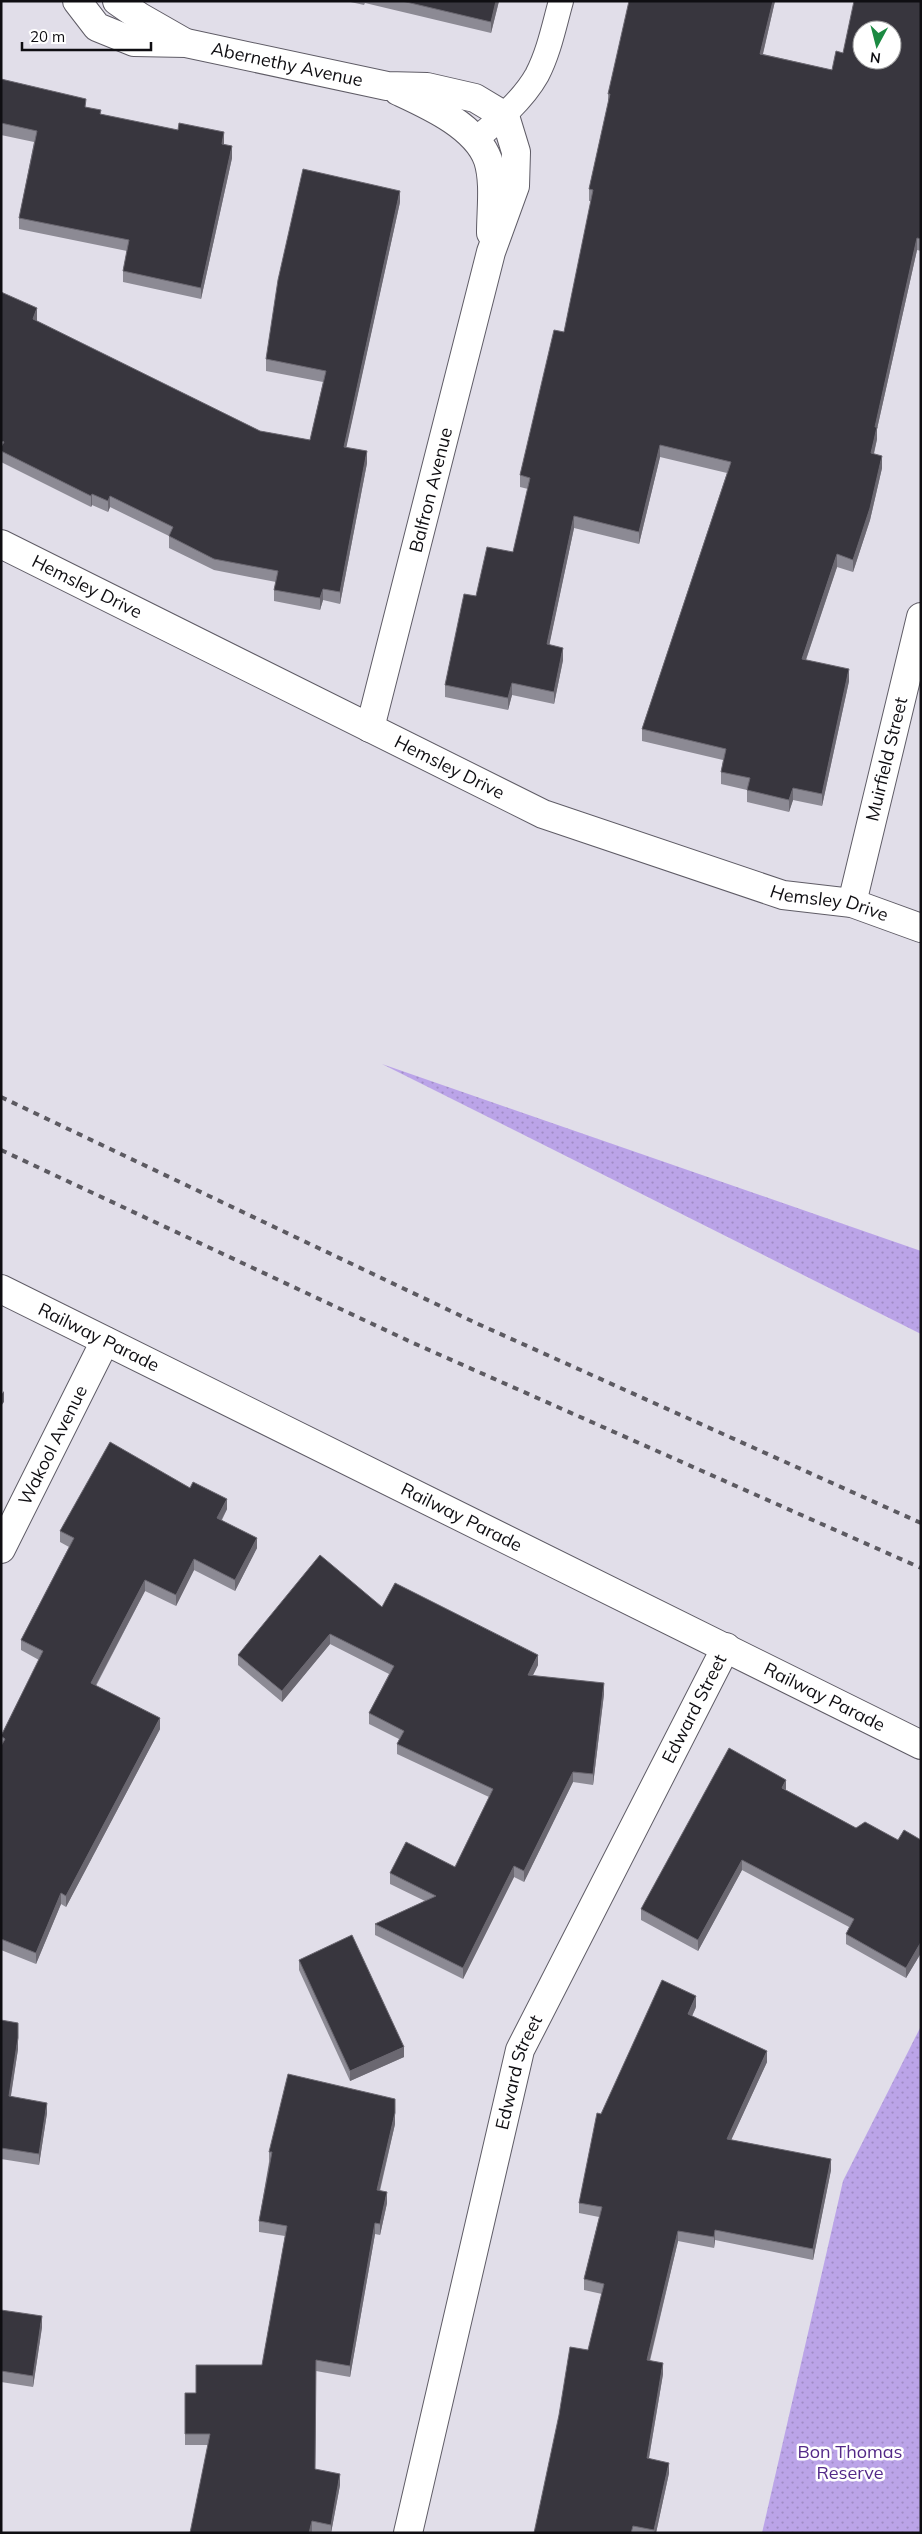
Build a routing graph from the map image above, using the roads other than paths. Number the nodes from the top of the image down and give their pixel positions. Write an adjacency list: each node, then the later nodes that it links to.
1 (78, 1): 4 (street, Abernethy Avenue)
2 (117, 1): 4 (street, Abernethy Avenue)
3 (561, 1): 6 (lane)
4 (186, 43): 5 (street, Abernethy Avenue)
5 (387, 86): 6 (street, Abernethy Avenue); 7 (street, Abernethy Avenue)
6 (505, 116): 7 (lane); 8 (street, Balfron Avenue)
7 (476, 139): 8 (street, Balfron Avenue)
8 (491, 252): 11 (street, Balfron Avenue)
9 (1, 544): 11 (street, Hemsley Drive)
10 (921, 617): 12 (street, Muirfield Street)
11 (370, 728): 12 (street, Hemsley Drive)
12 (852, 902): 13 (street, Hemsley Drive)
13 (921, 928)
14 (1, 1289): 15 (street, Railway Parade)
15 (105, 1341): 16 (street, Wakool Avenue); 17 (street, Railway Parade)
16 (1, 1549)
17 (726, 1647): 18 (street, Railway Parade); 19 (street, Edward Street)
18 (921, 1745)
19 (408, 2533)

